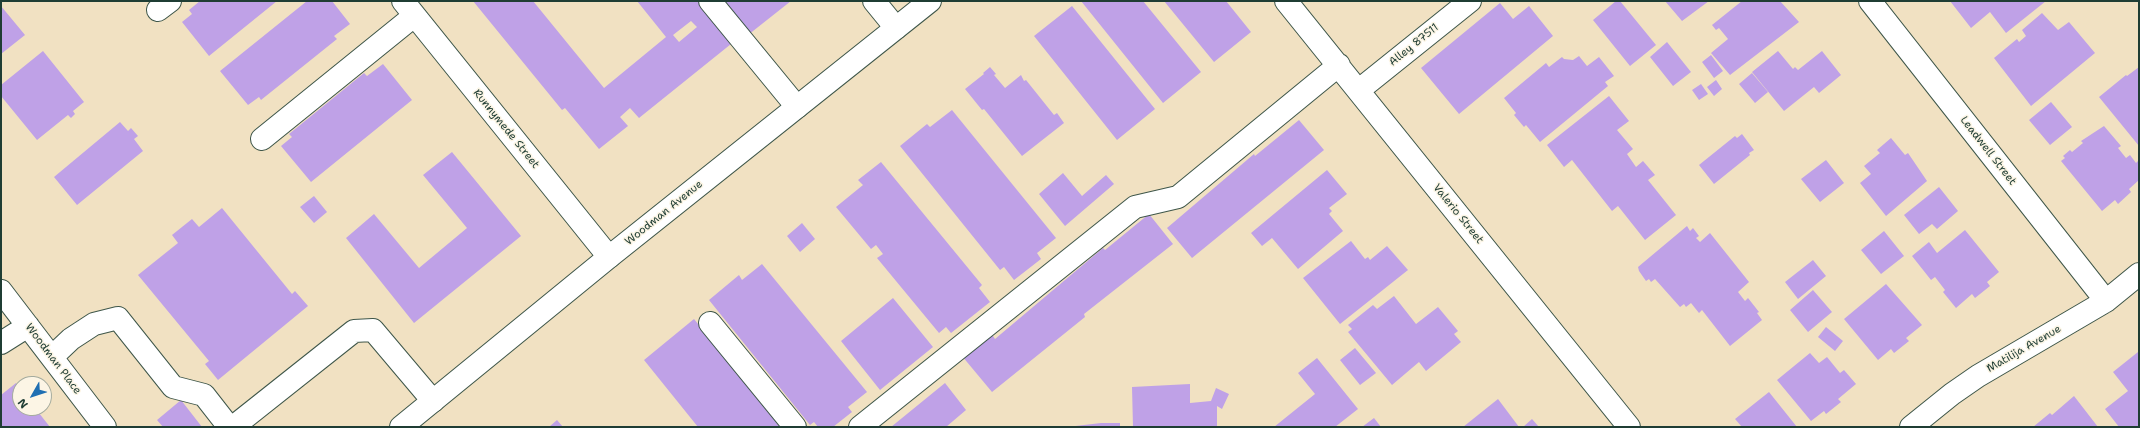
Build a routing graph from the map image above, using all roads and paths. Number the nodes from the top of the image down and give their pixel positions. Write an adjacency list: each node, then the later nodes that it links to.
1 (710, 1): 11 (street)
2 (874, 1): 8 (street)
3 (930, 1): 8 (street, Woodman Avenue)
4 (1286, 1): 9 (street, Valerio Street)
5 (1470, 1): 10 (street, Alley 87511)
6 (1870, 1): 16 (street, Leadwell Street)
7 (409, 8): 12 (street); 13 (street, Runnymede Street)
8 (896, 28): 11 (street, Woodman Avenue)
9 (1339, 65): 10 (street, Valerio Street); 27 (street)
10 (1359, 90): 28 (street, Valerio Street)
11 (797, 107): 13 (street, Woodman Avenue)
12 (262, 139)
13 (609, 257): 21 (street, Woodman Avenue)
14 (2139, 274): 16 (street, Matilija Avenue)
15 (1, 291): 18 (street, Woodman Place)
16 (2106, 301): 29 (street, Matilija Avenue)
17 (710, 323): 26 (street)
18 (28, 326): 19 (street); 20 (street, Woodman Place)
19 (1, 343)
20 (52, 356): 22 (street, Woodman Place); 23 (street)
21 (433, 401): 24 (street); 25 (street, Woodman Avenue)
22 (105, 427)
23 (229, 427)
24 (233, 427)
25 (401, 427)
26 (795, 427)
27 (860, 427)
28 (1629, 427)
29 (1911, 427)

